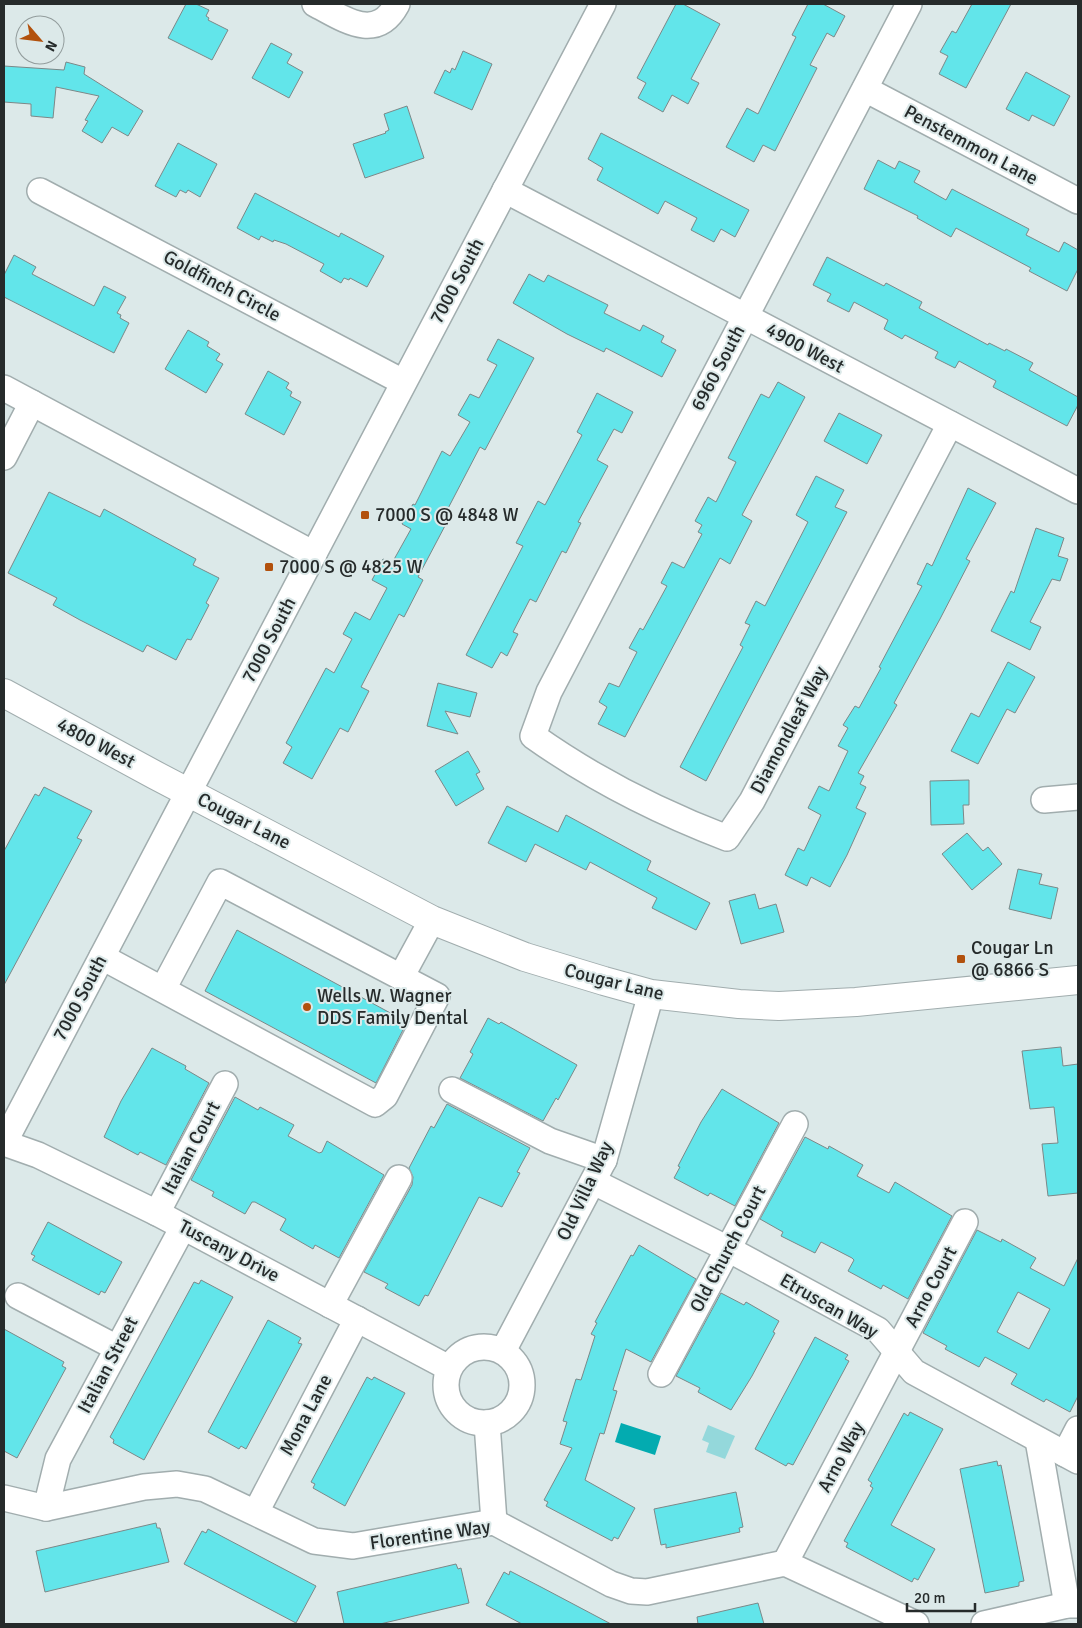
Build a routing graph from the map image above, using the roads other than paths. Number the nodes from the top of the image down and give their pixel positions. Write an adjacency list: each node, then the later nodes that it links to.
1 (315, 4): 2 (street)
2 (397, 4)
3 (603, 4): 6 (street, 7000 South)
4 (909, 4): 5 (street, 6960 South)
5 (864, 89): 8 (street, Penstemmon Lane); 9 (street, 6960 South)
6 (505, 190): 9 (street, 4900 West); 10 (street, 7000 South)
7 (40, 191): 10 (street, Goldfinch Circle)
8 (1078, 201)
9 (745, 317): 13 (street, 4900 West); 18 (street, 6960 South)
10 (403, 382): 16 (street, 7000 South)
11 (4, 388): 12 (street)
12 (32, 403): 14 (street); 16 (street)
13 (950, 424): 15 (street, 4900 West); 18 (street, Diamondleaf Way)
14 (4, 457)
15 (1078, 492)
16 (314, 554): 19 (street, 7000 South)
17 (4, 693): 19 (main road, 4800 West)
18 (534, 736)
19 (189, 792): 22 (main road, Cougar Lane); 23 (street, 7000 South)
20 (1078, 797): 21 (street)
21 (1044, 800)
22 (432, 920): 24 (street); 27 (main road, Cougar Lane)
23 (102, 956): 26 (street); 31 (street, 7000 South)
24 (401, 977): 26 (street); 26 (street)
25 (1078, 980): 27 (main road, Cougar Lane)
26 (163, 989)
27 (651, 994): 32 (street, Old Villa Way)
28 (225, 1084): 34 (street, Italian Court)
29 (452, 1090): 32 (street, Etruscan Way)
30 (795, 1124): 37 (street, Old Church Court)
31 (4, 1143): 34 (street, Tuscany Drive)
32 (599, 1171): 37 (street, Etruscan Way); 42 (street, Old Villa Way)
33 (399, 1178): 39 (street)
34 (157, 1213): 36 (street, Tuscany Drive)
35 (966, 1222): 43 (street, Arno Court)
36 (183, 1227): 39 (street, Tuscany Drive); 41 (street, Italian Street)
37 (728, 1249): 43 (street, Etruscan Way); 45 (street, Old Church Court)
38 (18, 1296): 41 (street)
39 (330, 1305): 40 (street, Tuscany Drive)
40 (357, 1319): 44 (street, Tuscany Drive); 52 (street, Mona Lane)
41 (116, 1348): 51 (street, Italian Street)
42 (503, 1351): 44 (street); 46 (street)
43 (897, 1351): 48 (street, Etruscan Way); 54 (street, Arno Way)
44 (449, 1368): 46 (street)
45 (661, 1374)
46 (487, 1423): 53 (street)
47 (1078, 1429): 49 (street)
48 (1038, 1440): 49 (street, Etruscan Way); 55 (street)
49 (1072, 1457)
50 (4, 1498): 51 (street)
51 (46, 1508): 52 (street, Florentine Way)
52 (256, 1512): 53 (street, Florentine Way)
53 (494, 1522): 54 (street, Florentine Way)
54 (785, 1563): 56 (street)
55 (1073, 1605): 57 (street)
56 (916, 1624)
57 (984, 1624)

